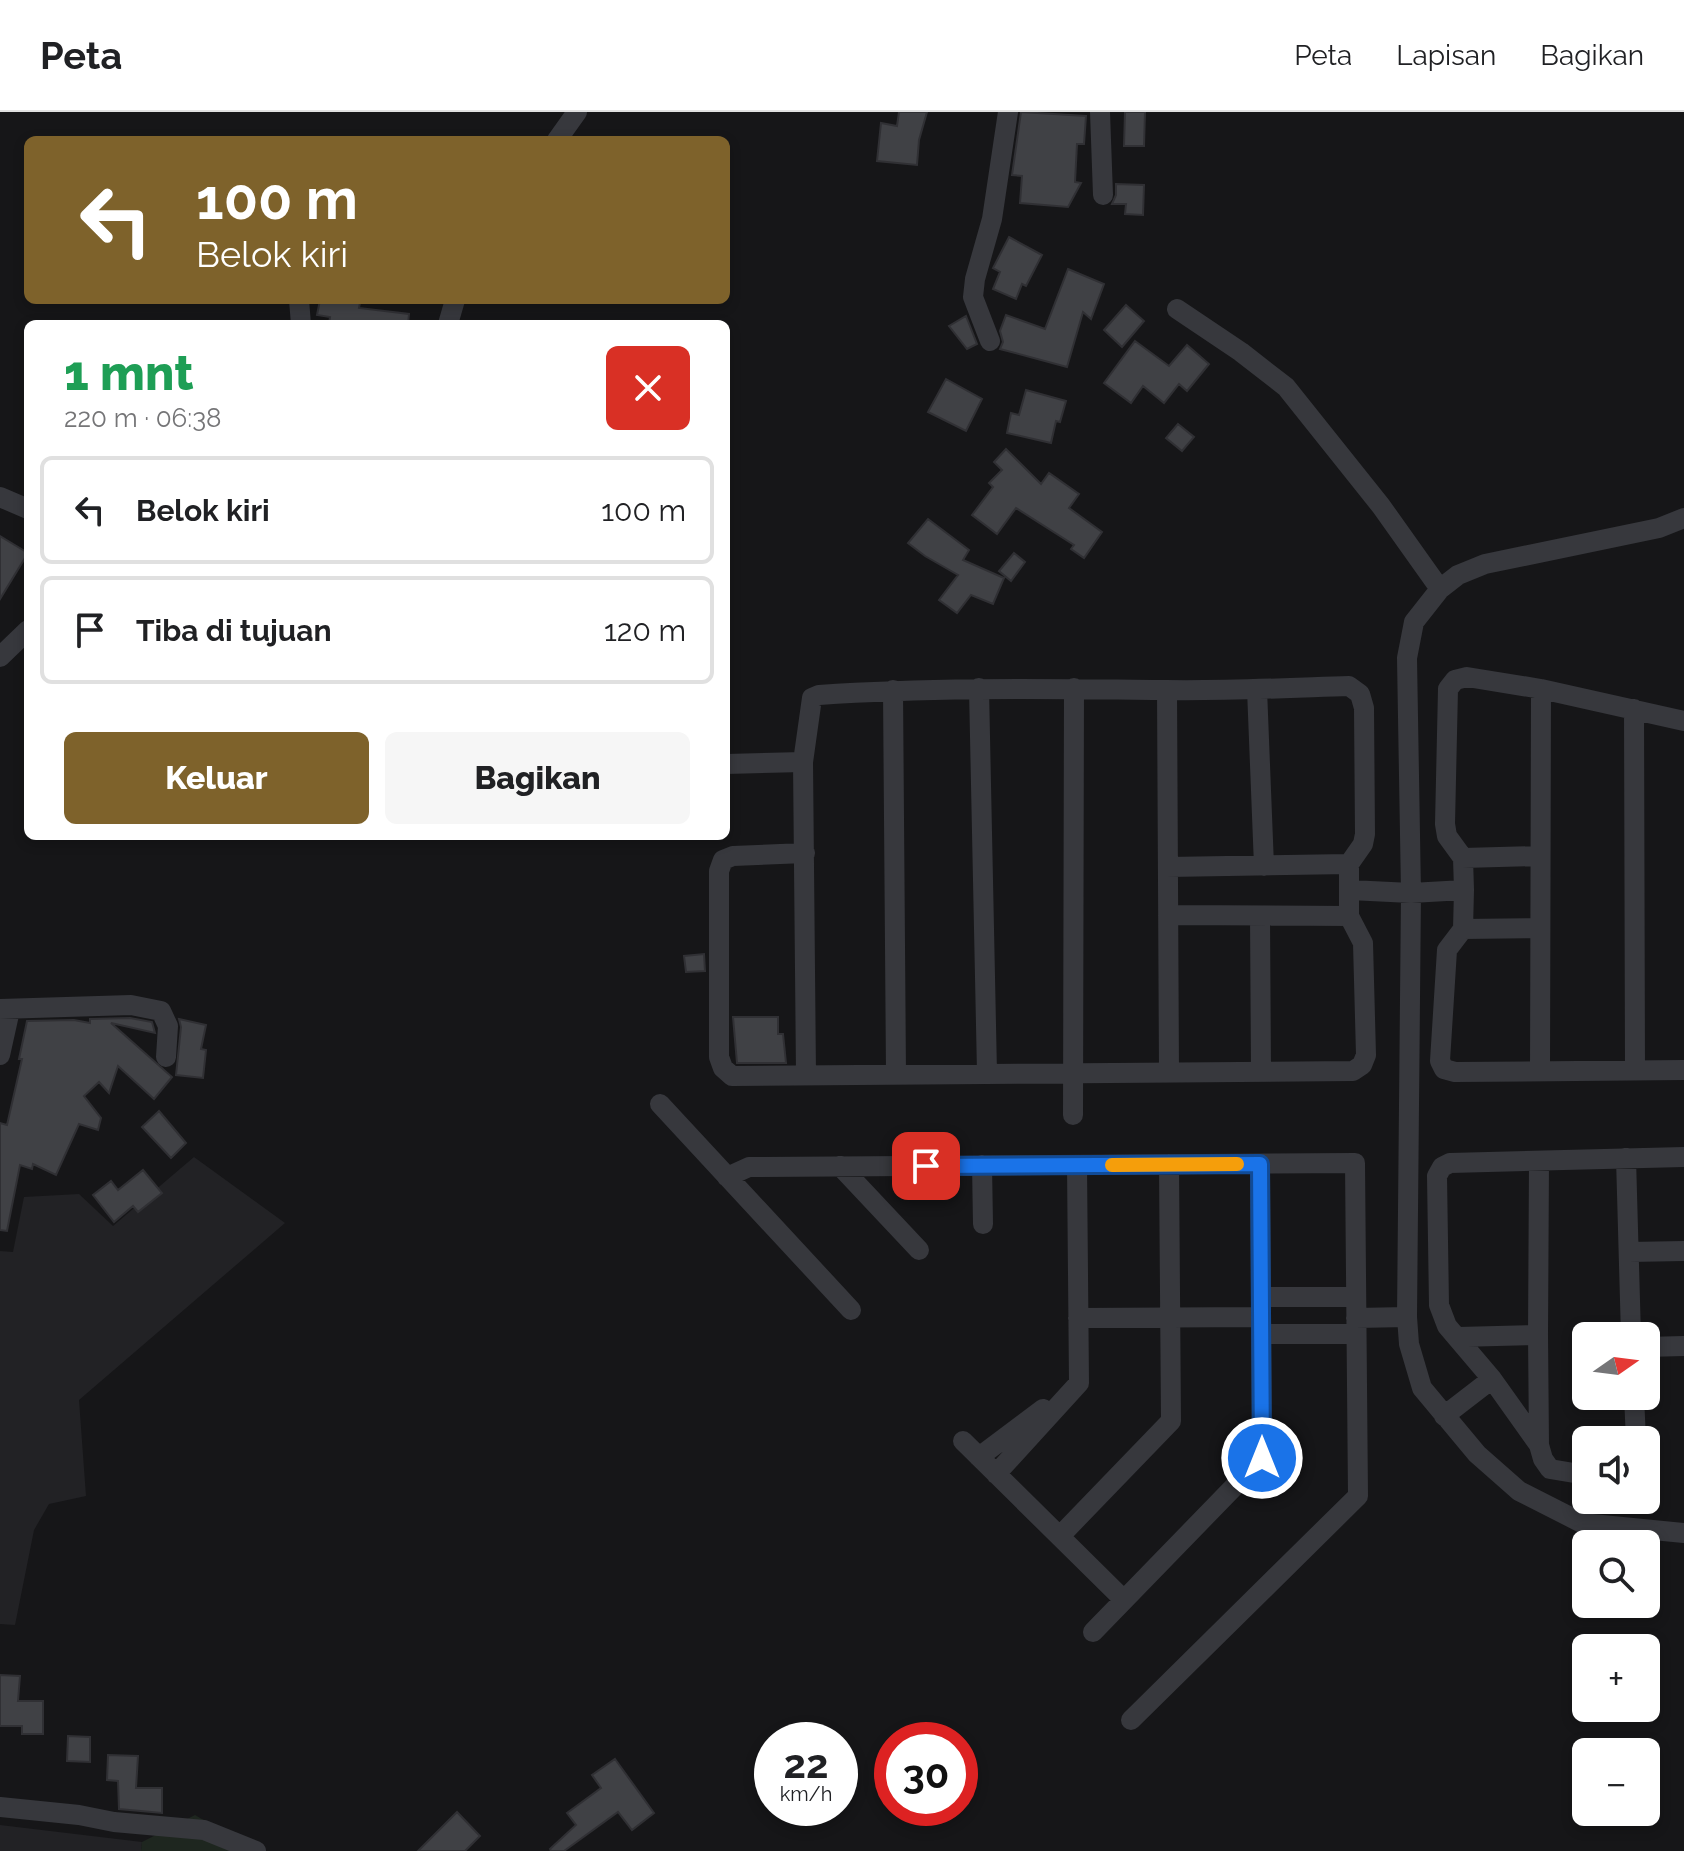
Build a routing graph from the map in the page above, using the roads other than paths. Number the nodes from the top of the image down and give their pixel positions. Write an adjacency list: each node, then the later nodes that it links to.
1 (577, 112): 4 (street)
2 (1008, 112): 7 (street)
3 (1100, 112): 5 (street)
4 (560, 136)
5 (1103, 195)
6 (1177, 309): 11 (street)
7 (990, 341)
8 (0, 497): 9 (street)
9 (24, 507)
10 (1684, 518): 11 (street)
11 (1440, 589): 32 (street)
12 (24, 634): 13 (street)
13 (0, 657)
14 (979, 688): 15 (street); 18 (street); 46 (street)
15 (1074, 688): 19 (street); 47 (street)
16 (1257, 689): 19 (street); 27 (street); 28 (street)
17 (1541, 689): 20 (street); 25 (street); 26 (street)
18 (893, 690): 22 (street); 48 (street)
19 (1167, 690): 29 (street)
20 (1634, 709): 21 (street); 42 (street)
21 (1684, 721)
22 (803, 762): 23 (street); 24 (street)
23 (730, 764)
24 (805, 853): 49 (street); 49 (street)
25 (1540, 856): 26 (street); 36 (street)
26 (1463, 858): 31 (street)
27 (1349, 864): 28 (street); 30 (street)
28 (1264, 866): 29 (street)
29 (1168, 867): 33 (street)
30 (1350, 890): 32 (street); 35 (street)
31 (1464, 890): 32 (street); 37 (street)
32 (1411, 893): 69 (street)
33 (1168, 915): 34 (street); 44 (street)
34 (1260, 916): 35 (street); 45 (street)
35 (1349, 916): 45 (street)
36 (1540, 928): 37 (street); 41 (street)
37 (1463, 929): 41 (street)
38 (5, 1010): 39 (street); 40 (street)
39 (0, 1055)
40 (166, 1057)
41 (1540, 1070): 42 (street)
42 (1635, 1070): 43 (street)
43 (1684, 1070)
44 (1169, 1072): 45 (street); 47 (street)
45 (1261, 1072)
46 (987, 1073): 47 (street); 48 (street)
47 (1074, 1073): 51 (street)
48 (896, 1074): 49 (street)
49 (806, 1075)
50 (660, 1104): 60 (street)
51 (1073, 1115)
52 (1684, 1157): 53 (street)
53 (1626, 1158): 54 (street); 64 (street)
54 (1539, 1162): 72 (street); 73 (street)
55 (1169, 1164): 56 (street); 58 (street); 68 (street)
56 (1260, 1164): 66 (street); 67 (street)
57 (982, 1165): 58 (street); 59 (street); 61 (street)
58 (1077, 1165): 70 (street)
59 (840, 1166): 60 (street); 62 (street)
60 (727, 1177): 65 (street)
61 (983, 1224)
62 (919, 1250)
63 (1684, 1251): 64 (street)
64 (1629, 1252): 71 (street)
65 (851, 1310)
66 (1261, 1316): 67 (street); 67 (street); 68 (street); 86 (street)
67 (1356, 1316): 69 (street); 88 (street)
68 (1170, 1317): 70 (street); 85 (street)
69 (1407, 1317): 78 (street)
70 (1078, 1318): 77 (street)
71 (1631, 1322)
72 (1538, 1335): 73 (street); 80 (street)
73 (1458, 1337): 76 (street)
74 (1684, 1346): 75 (street)
75 (1660, 1347)
76 (1492, 1379): 78 (street); 80 (street)
77 (1079, 1383): 81 (street); 83 (street)
78 (1444, 1416): 84 (street)
79 (963, 1441): 81 (street)
80 (1539, 1445): 82 (street)
81 (979, 1457): 83 (street)
82 (1572, 1473)
83 (996, 1474): 85 (street)
84 (1684, 1533)
85 (1060, 1536): 86 (street)
86 (1124, 1600): 87 (street)
87 (1093, 1632)
88 (1131, 1720)
89 (0, 1807): 90 (street)
90 (256, 1851)

